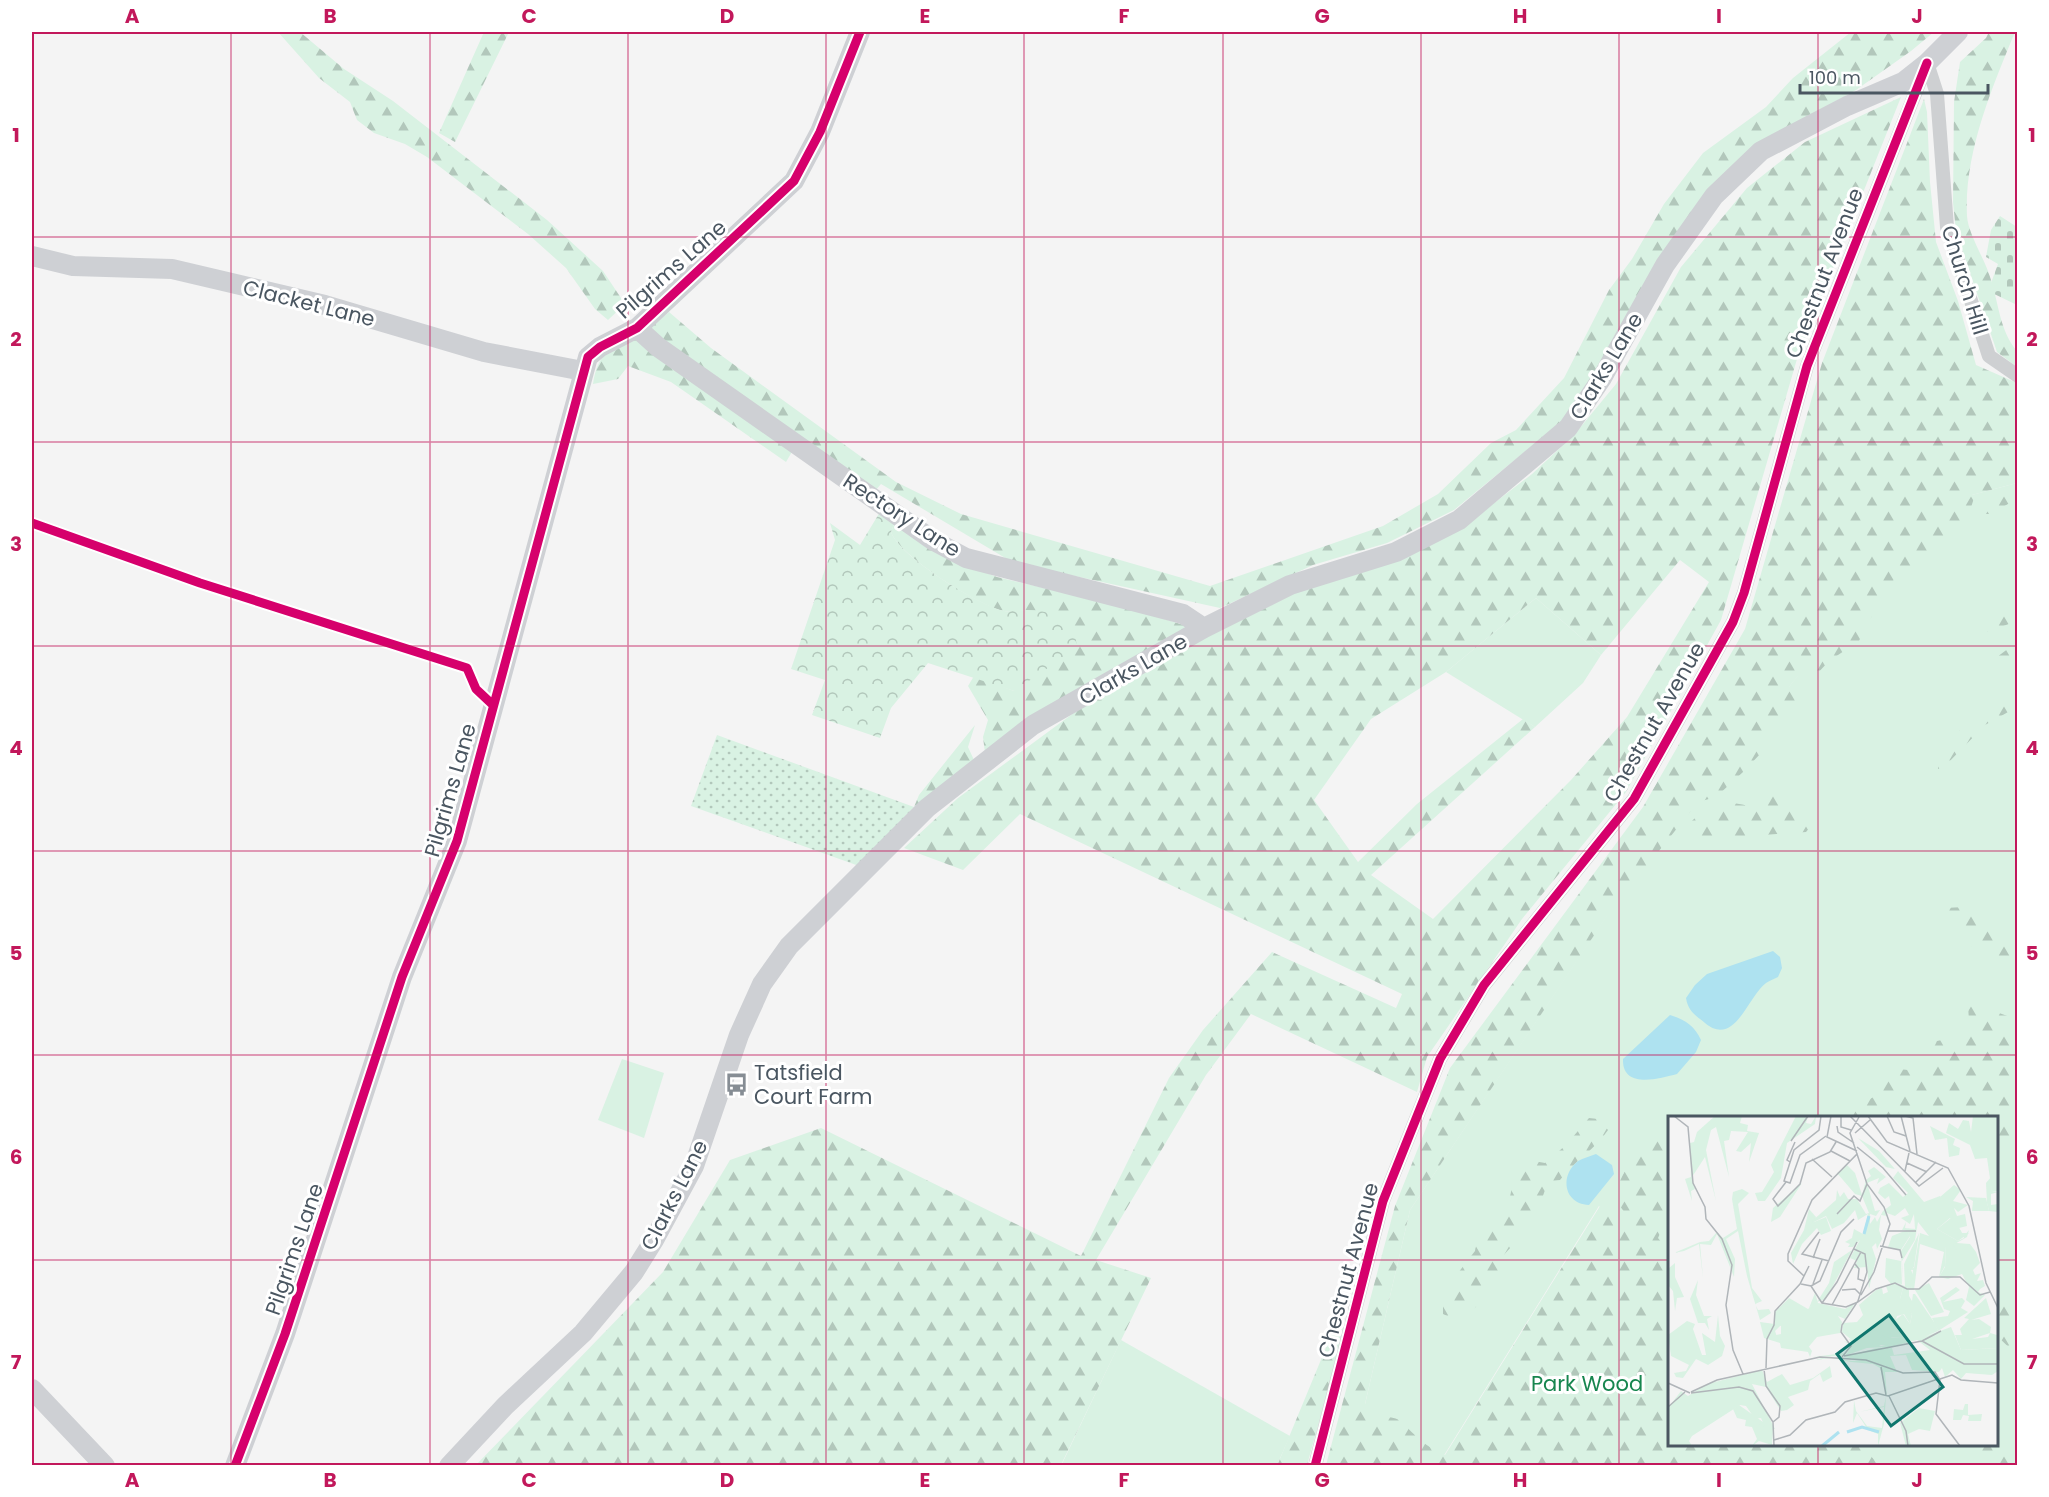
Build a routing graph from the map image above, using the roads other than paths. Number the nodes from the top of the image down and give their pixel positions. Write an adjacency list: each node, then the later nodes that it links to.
1 (860, 32): 5 (street, Pilgrims Lane)
2 (1958, 32): 3 (street, Clarks Lane)
3 (1927, 63): 7 (street, Church Hill); 8 (street, Clarks Lane); 13 (street, Chestnut Avenue)
4 (32, 256): 6 (street, Clacket Lane)
5 (637, 328): 6 (street, Pilgrims Lane); 8 (street, Rectory Lane)
6 (583, 371): 11 (street, Pilgrims Lane)
7 (2018, 376)
8 (1204, 628): 12 (street, Clarks Lane)
9 (32, 1389): 10 (street)
10 (105, 1466)
11 (235, 1466)
12 (449, 1466)
13 (1315, 1466)

